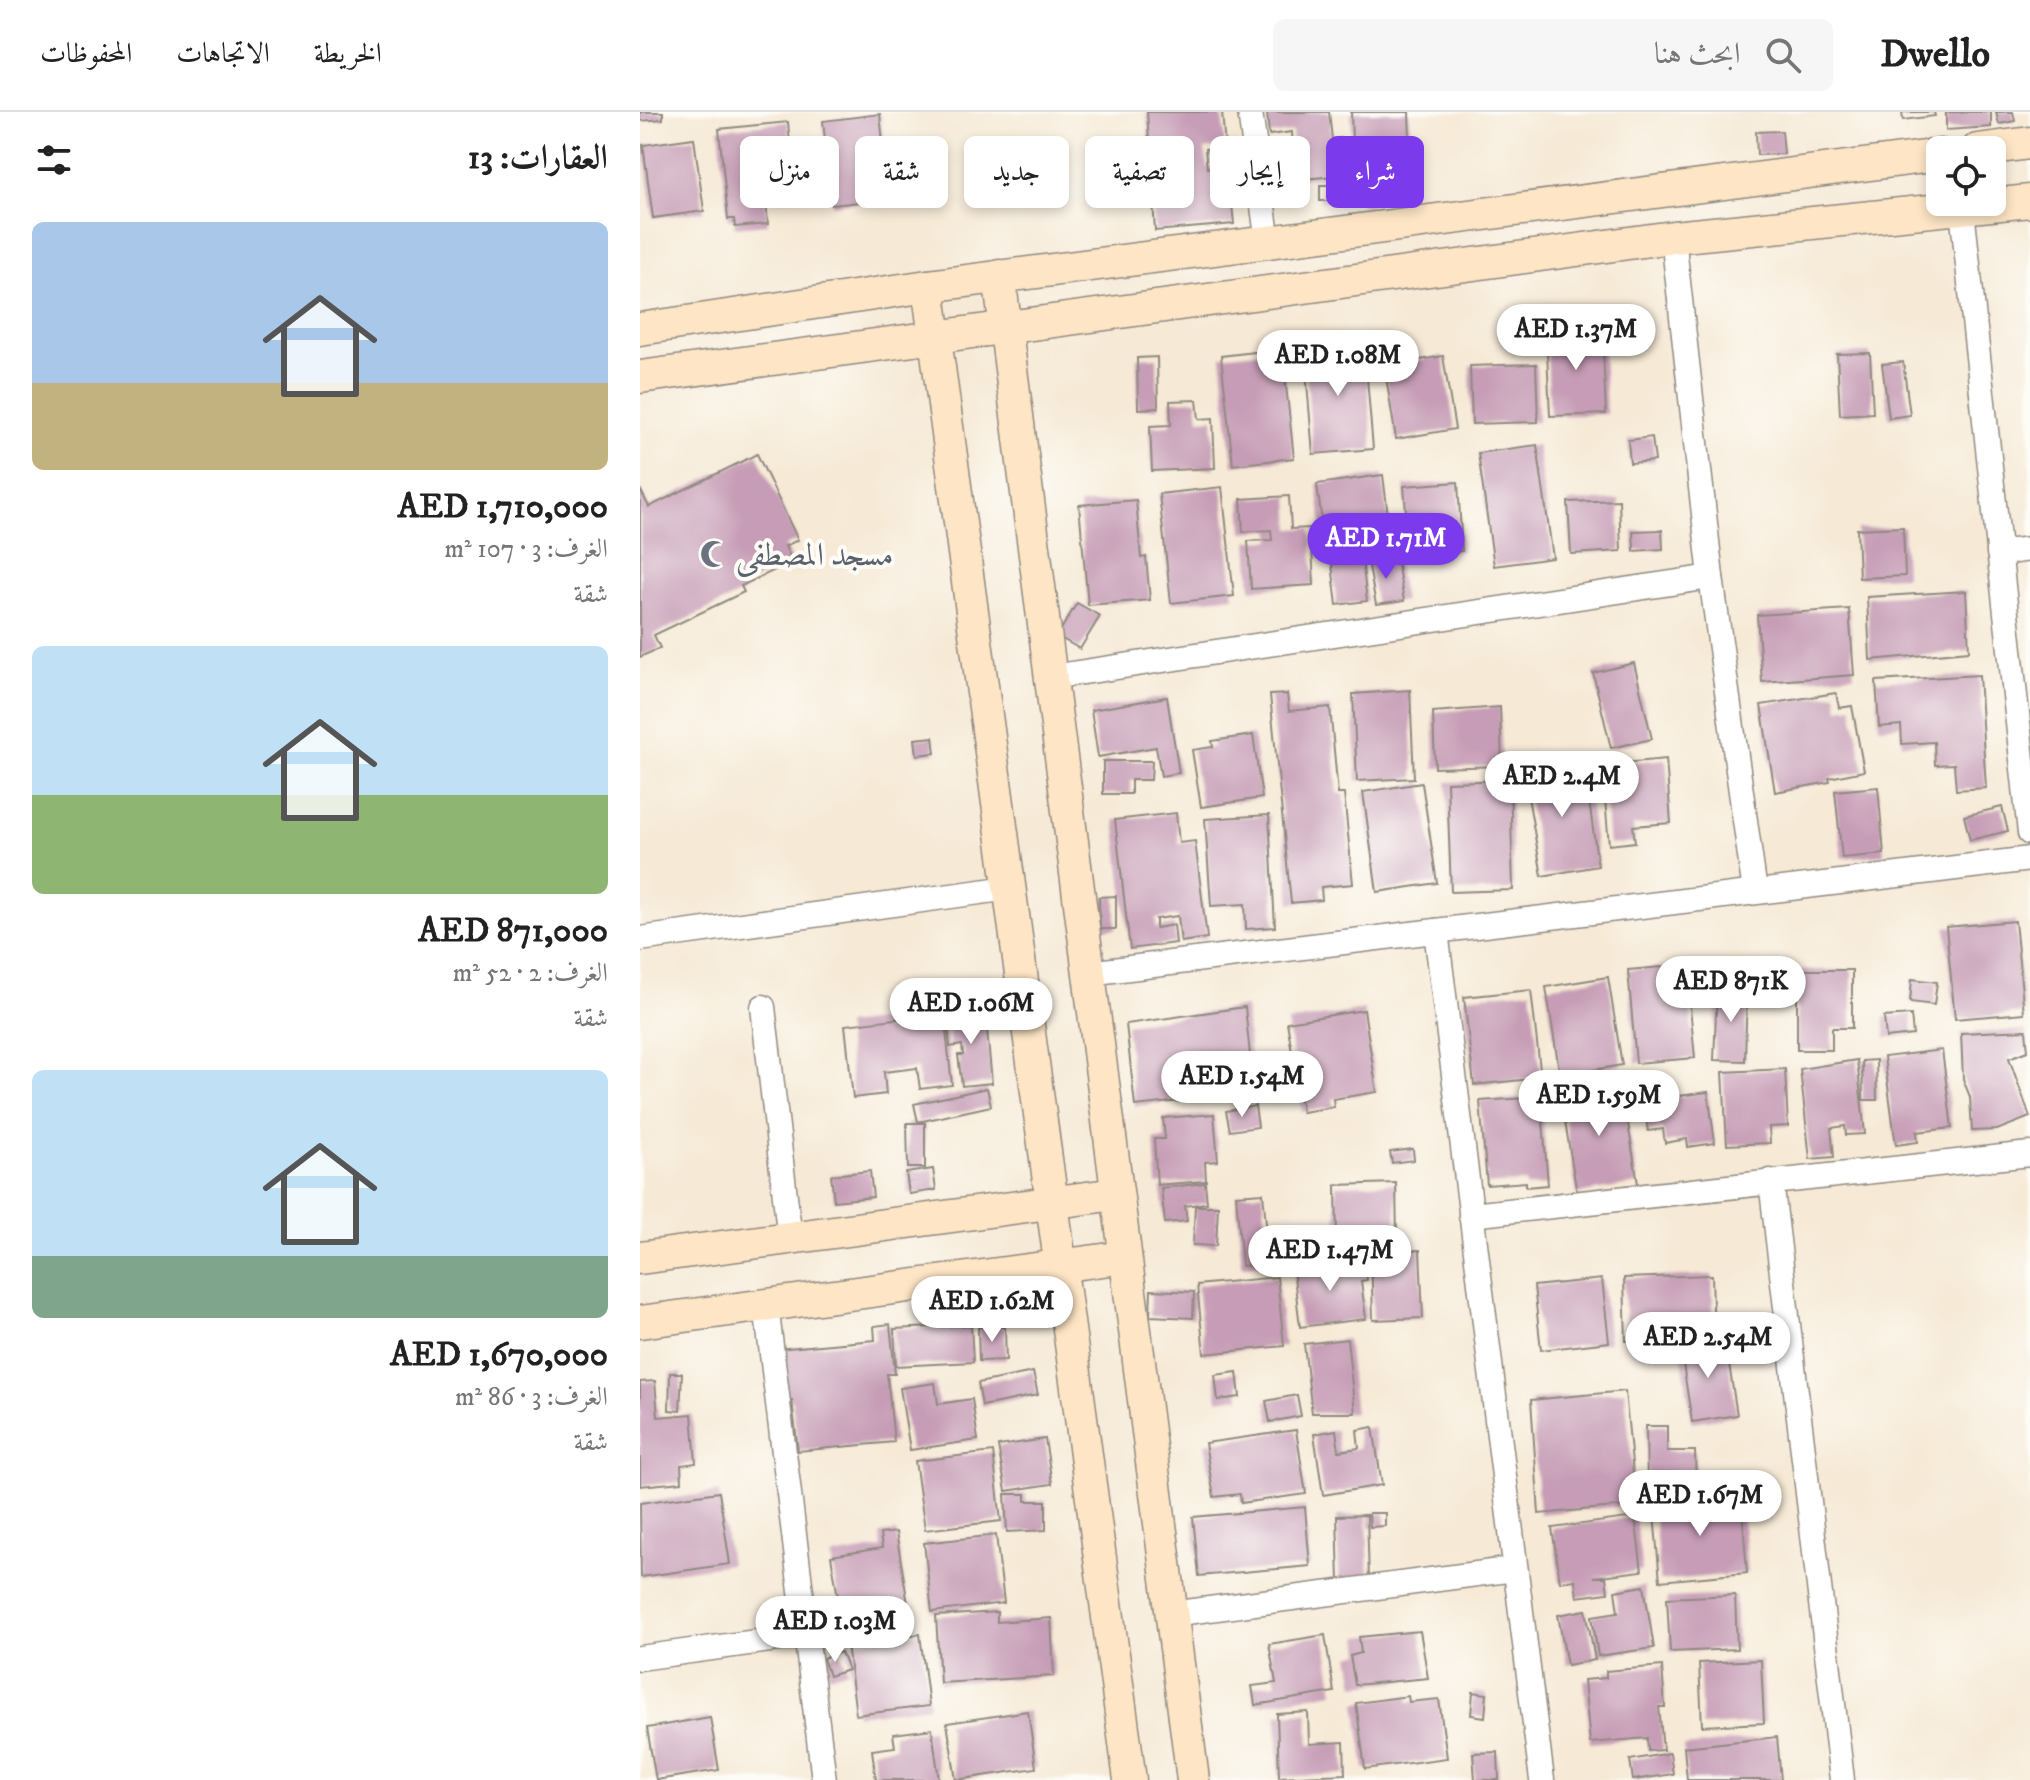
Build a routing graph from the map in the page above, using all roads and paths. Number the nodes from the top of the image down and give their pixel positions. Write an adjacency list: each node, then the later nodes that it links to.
1 (1250, 112): 10 (street)
2 (2030, 143): 3 (street)
3 (2006, 146)
4 (1926, 157): 10 (street)
5 (2030, 201): 6 (street)
6 (2006, 204)
7 (1926, 213): 9 (street)
8 (1963, 216): 18 (street)
9 (1673, 237): 13 (street); 19 (street)
10 (1268, 243): 11 (street)
11 (999, 276): 12 (street); 13 (street)
12 (928, 286): 14 (street); 15 (street)
13 (1007, 327): 15 (street); 20 (street)
14 (640, 329)
15 (934, 338): 16 (street); 23 (street)
16 (640, 377)
17 (2030, 549): 18 (street)
18 (1999, 553): 21 (street)
19 (1711, 577): 20 (street); 24 (street)
20 (1051, 677): 27 (street)
21 (2030, 833)
22 (2030, 859): 24 (street)
23 (1009, 888): 26 (street); 32 (street)
24 (1755, 892): 25 (street)
25 (1436, 931): 27 (street); 33 (street)
26 (640, 939)
27 (1088, 973): 31 (street)
28 (763, 1007): 34 (street)
29 (2030, 1154): 30 (street)
30 (1771, 1181): 33 (street); 48 (street)
31 (1116, 1194): 32 (street); 35 (street)
32 (1052, 1202): 34 (street); 37 (street)
33 (1471, 1215): 40 (street)
34 (790, 1239): 36 (street)
35 (1125, 1257): 37 (street); 41 (street)
36 (640, 1258)
37 (1062, 1265): 38 (street); 45 (street)
38 (766, 1305): 39 (street); 42 (street)
39 (640, 1322)
40 (1515, 1569): 41 (street); 47 (street)
41 (1171, 1614): 46 (street)
42 (807, 1635): 43 (street); 44 (street)
43 (640, 1658)
44 (824, 1780)
45 (1130, 1780)
46 (1193, 1780)
47 (1542, 1780)
48 (1842, 1780)

